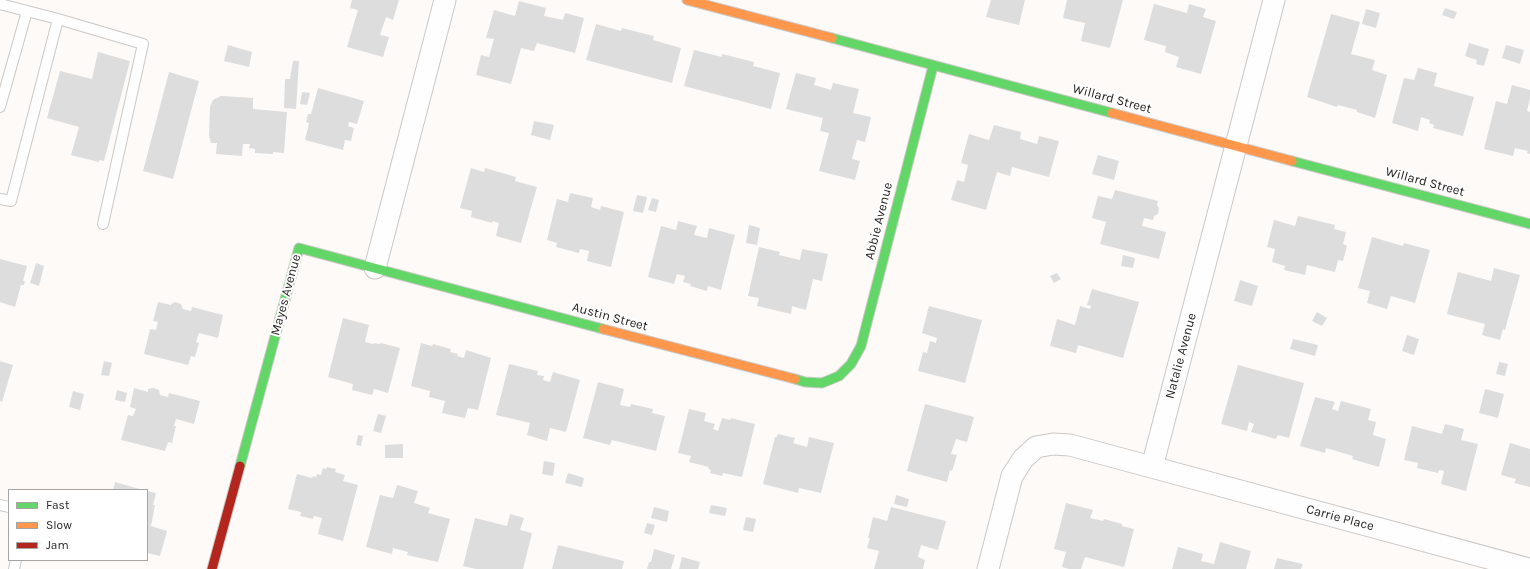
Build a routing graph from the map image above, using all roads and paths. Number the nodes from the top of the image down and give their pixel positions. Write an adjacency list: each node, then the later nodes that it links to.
1 (445, 0): 13 (street)
2 (687, 0): 7 (street, Willard Street)
3 (1274, 0): 9 (street, Natalie Avenue)
4 (0, 4): 5 (lane)
5 (27, 11): 6 (lane); 8 (lane)
6 (58, 20): 10 (lane); 11 (lane)
7 (933, 66): 9 (street, Willard Street); 14 (street, Abbie Avenue)
8 (0, 107)
9 (1237, 145): 12 (street, Willard Street); 15 (street, Natalie Avenue)
10 (0, 199)
11 (103, 224)
12 (1530, 224)
13 (375, 268): 14 (street, Austin Street); 16 (street, Mayes Avenue)
14 (839, 376)
15 (1152, 467): 17 (street); 18 (street, Carrie Place)
16 (213, 569)
17 (988, 569)
18 (1529, 569)

